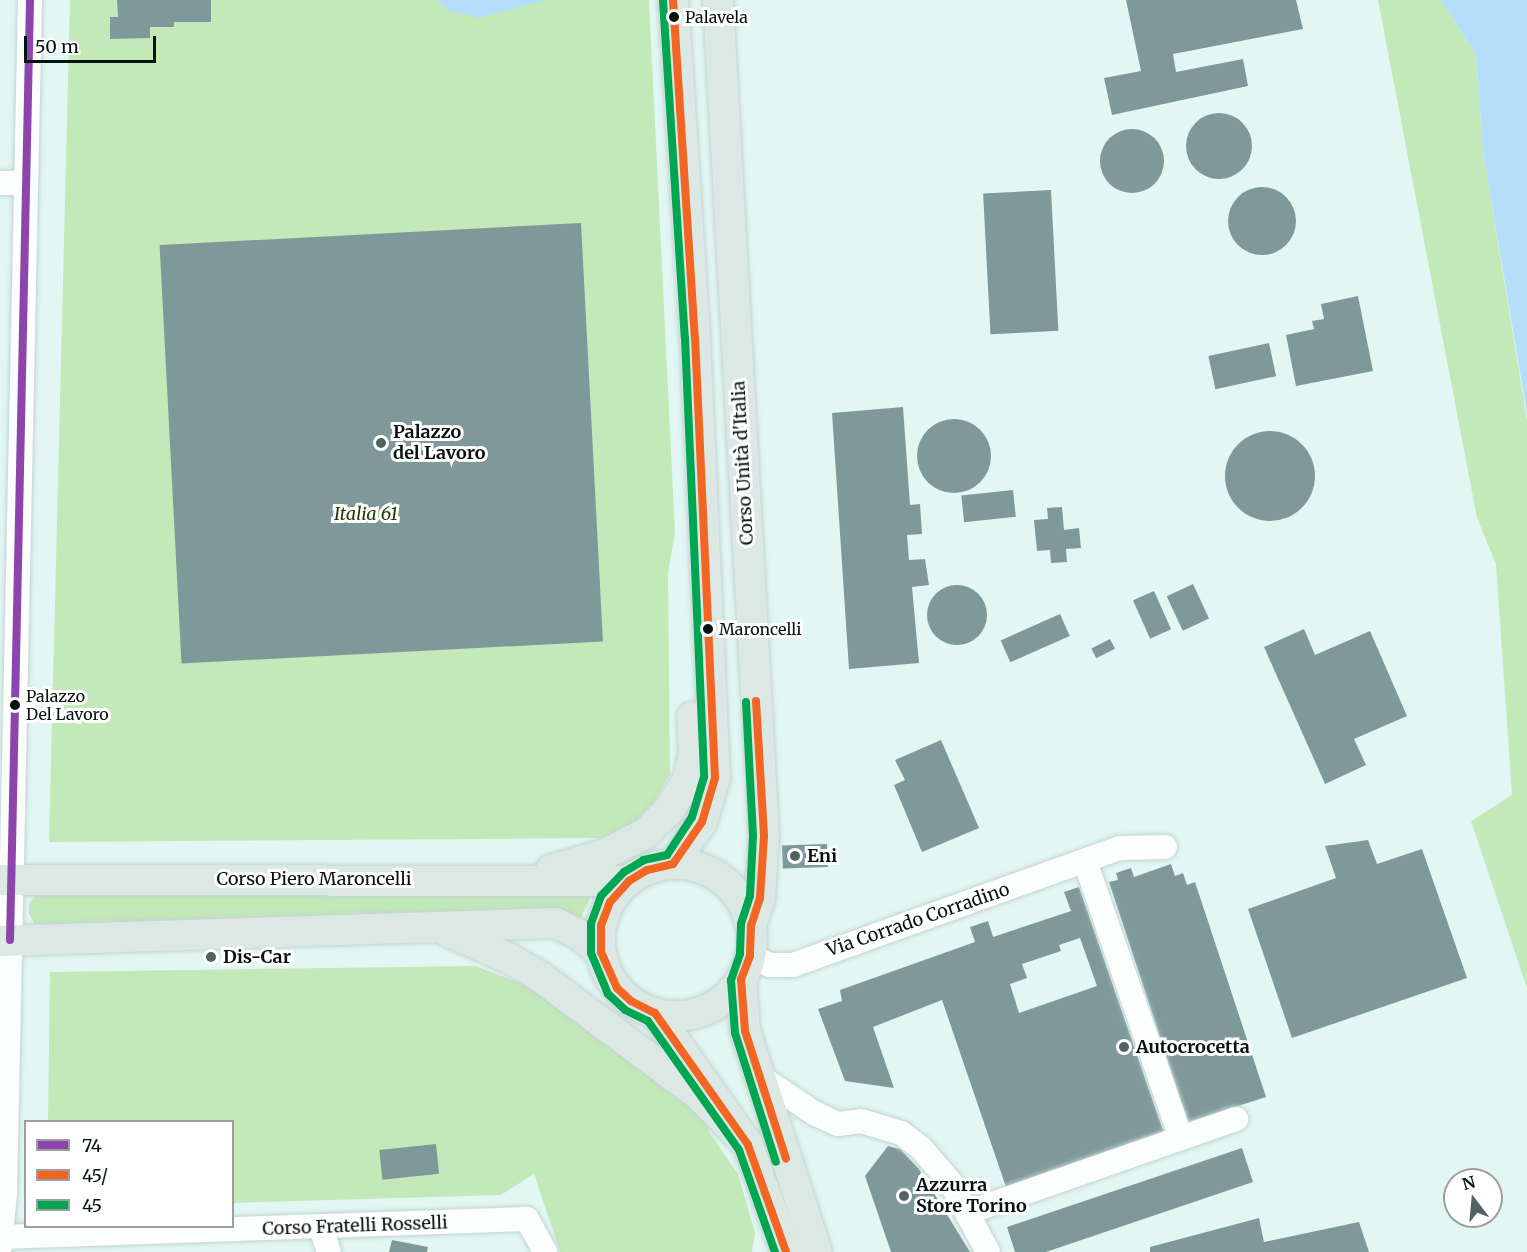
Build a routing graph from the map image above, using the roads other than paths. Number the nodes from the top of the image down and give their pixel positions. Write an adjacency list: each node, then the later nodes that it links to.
1 (30, 0): 5 (street)
2 (673, 0): 7 (main road)
3 (718, 0): 14 (main road, Corso Unità d'Italia)
4 (0, 183): 5 (street)
5 (26, 183): 6 (street)
6 (10, 461): 12 (street)
7 (705, 557): 10 (main road); 11 (main road)
8 (1165, 847): 9 (street, Via Corrado Corradino)
9 (1085, 861): 18 (street, Via Corrado Corradino); 22 (street)
10 (673, 864): 13 (main road); 14 (main road)
11 (504, 879): 12 (main road, Corso Piero Maroncelli); 13 (main road, Corso Piero Maroncelli)
12 (6, 880): 16 (street)
13 (628, 881): 17 (main road)
14 (751, 925): 18 (main road)
15 (440, 928): 16 (main road); 17 (main road); 23 (main road)
16 (5, 941): 24 (street)
17 (601, 952): 19 (main road)
18 (746, 967): 19 (main road); 20 (main road)
19 (656, 1013): 23 (main road)
20 (759, 1076): 25 (street); 32 (main road)
21 (1236, 1119): 22 (street)
22 (1181, 1138): 25 (street)
23 (748, 1145): 31 (main road)
24 (2, 1193): 27 (street)
25 (969, 1212): 33 (street)
26 (321, 1228): 28 (street, Corso Fratelli Rosselli); 29 (street); 30 (street, Corso Fratelli Rosselli)
27 (1, 1240): 28 (street, Corso Fratelli Rosselli)
28 (199, 1242)
29 (329, 1252)
30 (545, 1252)
31 (786, 1252)
32 (817, 1252)
33 (988, 1252)

